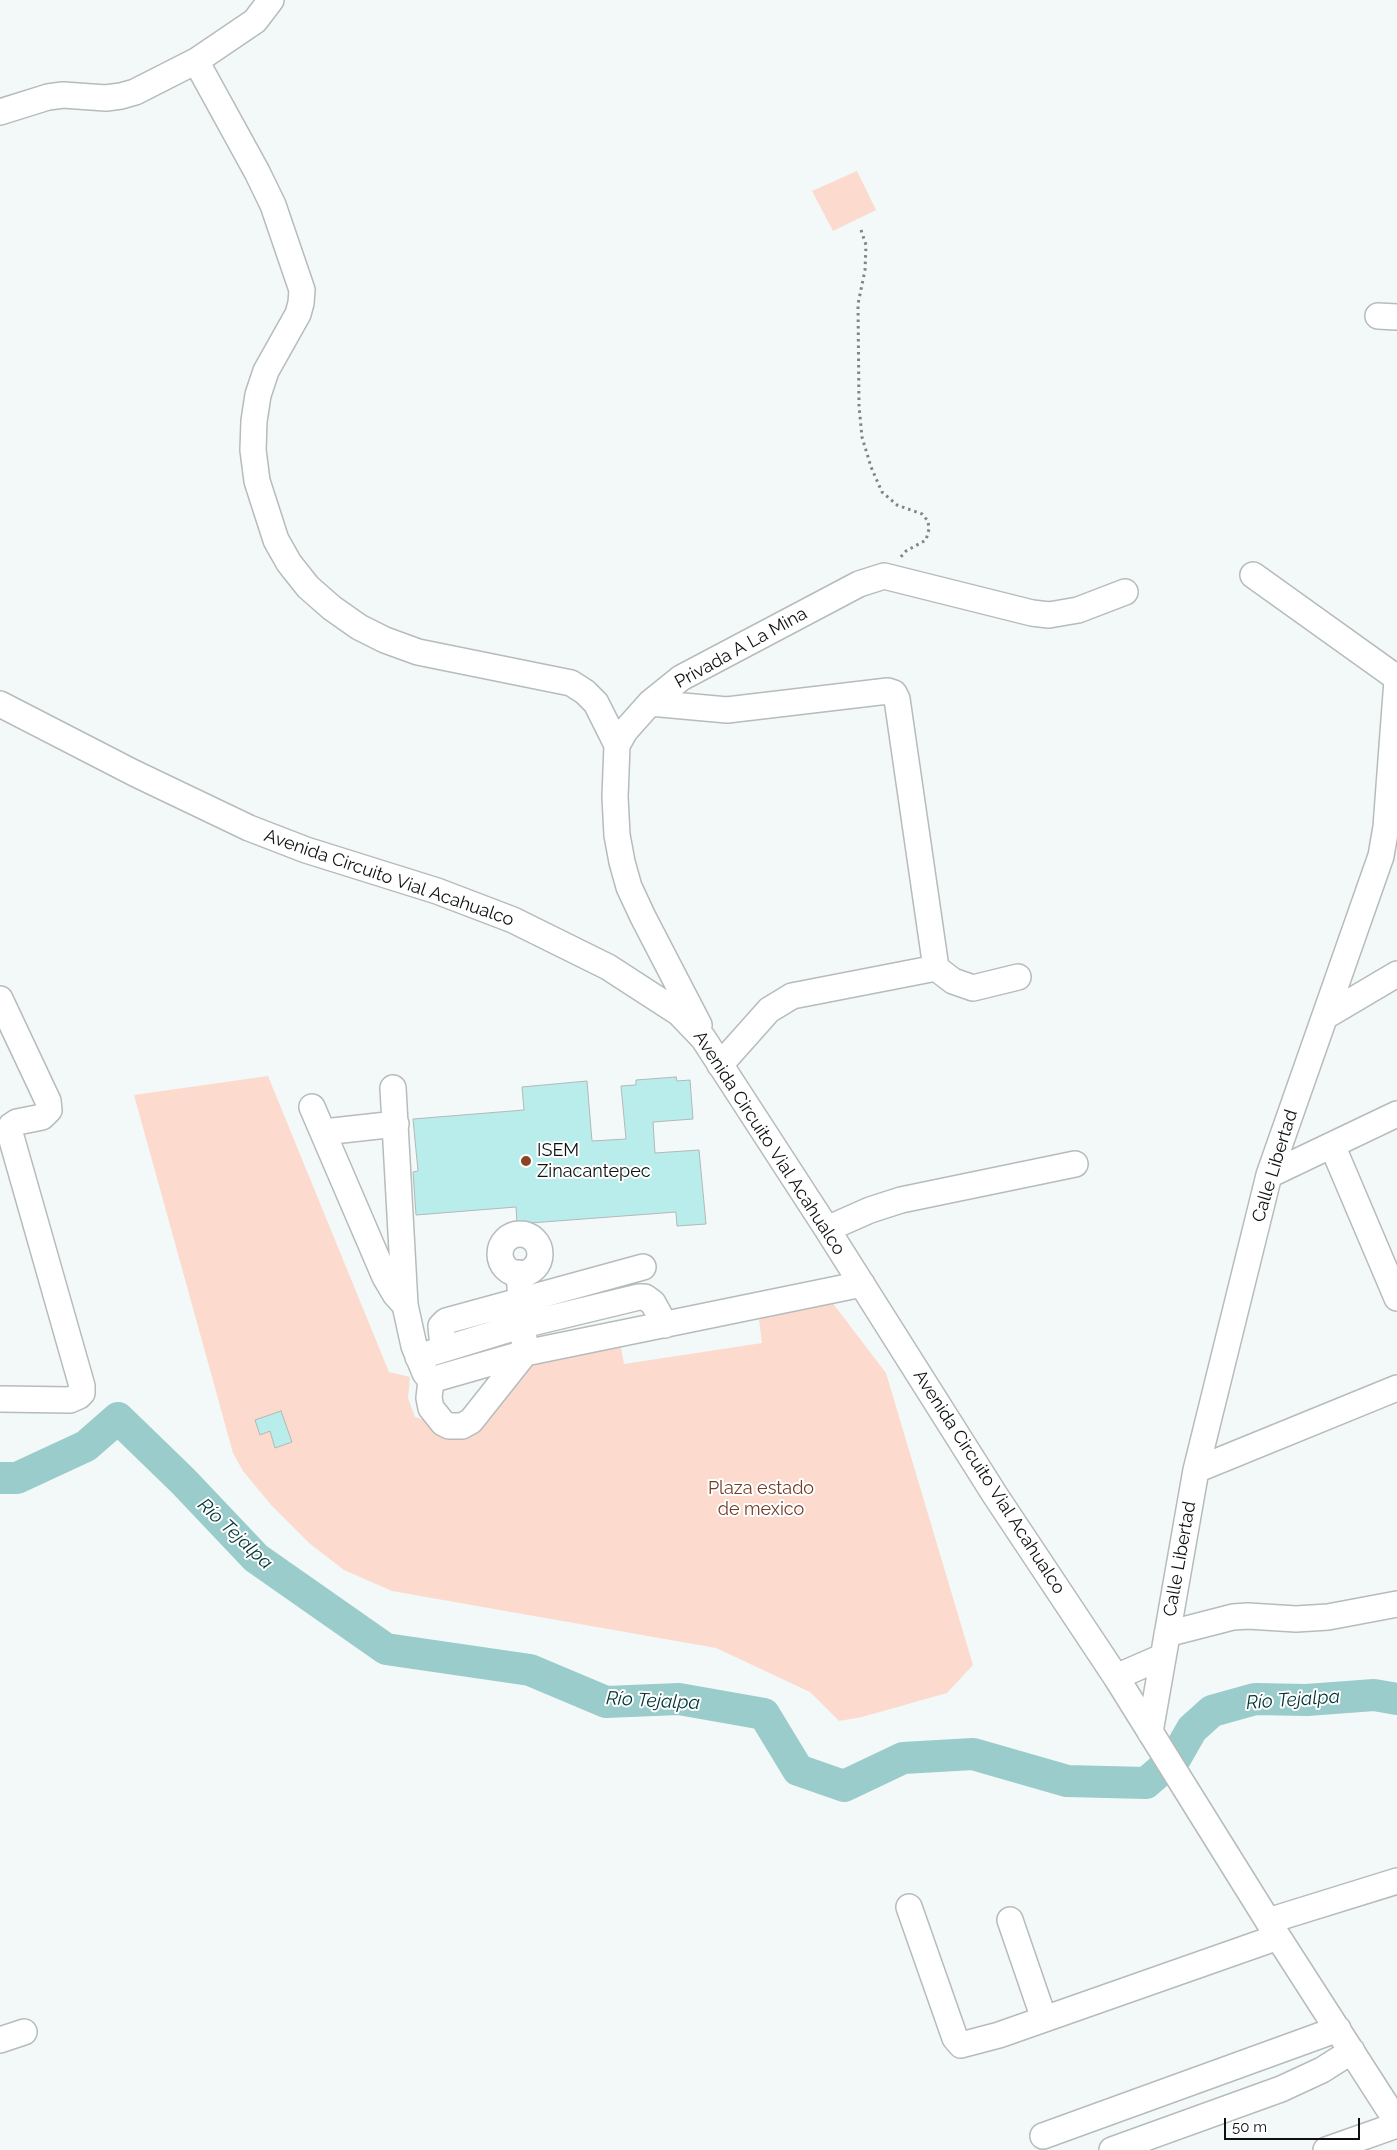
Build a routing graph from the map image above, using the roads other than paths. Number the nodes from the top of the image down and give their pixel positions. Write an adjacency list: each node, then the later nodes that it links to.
1 (271, 0): 2 (street)
2 (196, 61): 3 (street); 9 (street)
3 (0, 112)
4 (1253, 575): 6 (street)
5 (1125, 592): 8 (street, Privada A La Mina)
6 (1397, 679): 14 (street, Calle Libertad)
7 (0, 704): 15 (street, Avenida Circuito Vial Acahualco)
8 (650, 704): 9 (street, Privada A La Mina); 10 (street)
9 (617, 745): 15 (street)
10 (936, 968): 12 (street); 16 (street)
11 (1397, 974): 14 (street)
12 (1018, 977)
13 (0, 998): 39 (street)
14 (1326, 1016): 24 (street, Calle Libertad)
15 (703, 1038): 16 (street, Avenida Circuito Vial Acahualco)
16 (720, 1065): 25 (street, Avenida Circuito Vial Acahualco)
17 (393, 1088): 20 (street)
18 (312, 1107): 21 (street)
19 (1397, 1114): 22 (street)
20 (396, 1124): 21 (street); 31 (street)
21 (324, 1132): 31 (street)
22 (1332, 1145): 24 (street); 29 (street)
23 (1075, 1164): 25 (street)
24 (1269, 1175): 40 (street, Calle Libertad)
25 (827, 1230): 28 (street, Avenida Circuito Vial Acahualco)
26 (502, 1266): 30 (street)
27 (643, 1267): 30 (street)
28 (862, 1284): 33 (street); 43 (street, Avenida Circuito Vial Acahualco)
29 (1397, 1298)
30 (520, 1301): 32 (street); 34 (street)
31 (406, 1304): 36 (street)
32 (523, 1325): 33 (street); 34 (street); 35 (street)
33 (666, 1325): 35 (street)
34 (443, 1348): 36 (street)
35 (525, 1353): 37 (street); 37 (street)
36 (418, 1357): 37 (street)
37 (431, 1380)
38 (1397, 1388): 40 (street)
39 (0, 1399)
40 (1196, 1470): 42 (street, Calle Libertad)
41 (1397, 1604): 42 (street)
42 (1165, 1645): 43 (street); 44 (street, Calle Libertad)
43 (1116, 1677): 44 (street, Avenida Circuito Vial Acahualco)
44 (1155, 1740): 48 (street, Avenida Circuito Vial Acahualco)
45 (1397, 1881): 48 (street)
46 (909, 1907): 49 (street)
47 (1010, 1920): 49 (street)
48 (1273, 1929): 49 (street); 50 (street, Avenida Circuito Vial Acahualco)
49 (1044, 2018)
50 (1338, 2029): 53 (street, Avenida Circuito Vial Acahualco); 54 (street)
51 (24, 2032): 52 (street)
52 (0, 2040)
53 (1352, 2051): 55 (street, Avenida Circuito Vial Acahualco); 56 (street)
54 (1165, 2092): 56 (street); 57 (street)
55 (1397, 2124): 59 (street)
56 (1177, 2127): 58 (street)
57 (1042, 2136)
58 (1112, 2150)
59 (1326, 2150)

